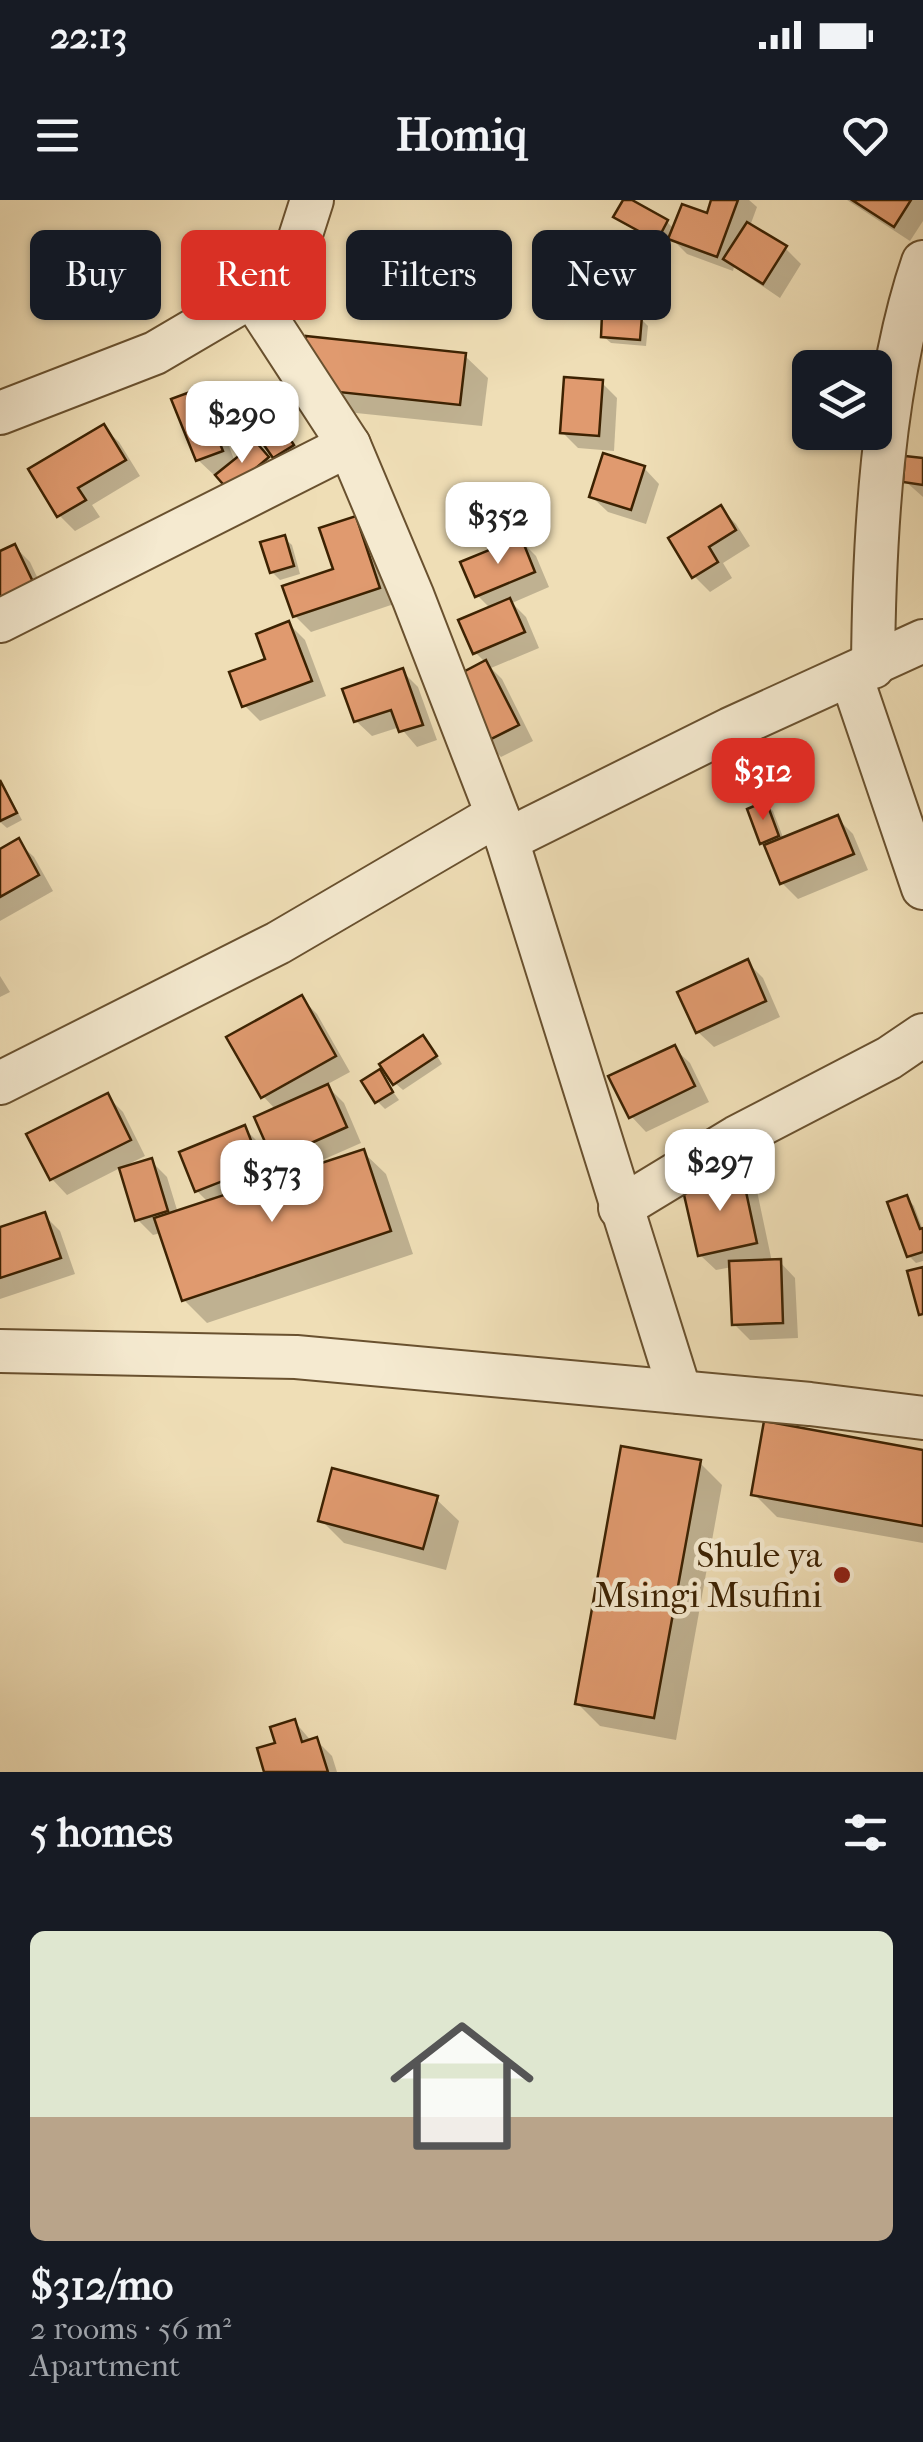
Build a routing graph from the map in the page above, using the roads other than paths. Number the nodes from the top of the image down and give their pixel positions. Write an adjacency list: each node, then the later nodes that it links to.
1 (312, 200): 2 (street)
2 (302, 230)
3 (923, 262): 10 (street)
4 (211, 320): 6 (street)
5 (267, 320): 7 (street)
6 (0, 413)
7 (348, 445): 8 (street); 11 (street)
8 (0, 621)
9 (923, 641): 10 (street)
10 (862, 671): 11 (street); 12 (street)
11 (502, 827): 14 (street); 15 (street)
12 (923, 888)
13 (923, 1035): 15 (street)
14 (0, 1083)
15 (620, 1208): 17 (street)
16 (0, 1351): 17 (street)
17 (680, 1392): 18 (street)
18 (923, 1418)

